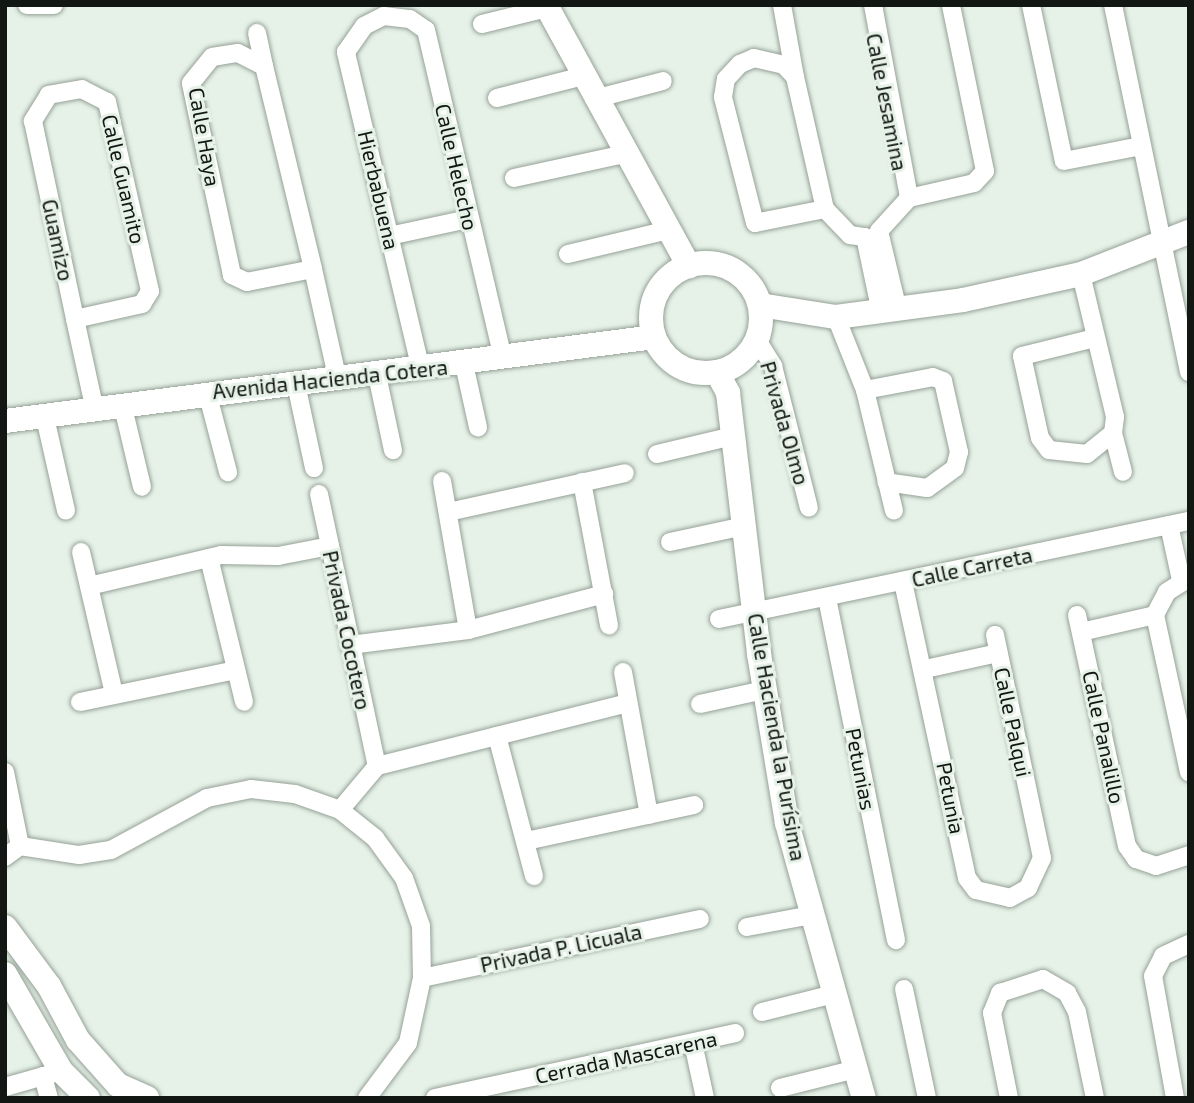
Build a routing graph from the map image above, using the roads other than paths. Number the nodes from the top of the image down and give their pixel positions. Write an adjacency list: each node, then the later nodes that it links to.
1 (27, 5): 7 (street)
2 (782, 5): 14 (street)
3 (873, 5): 22 (street, Calle Jesamina)
4 (951, 5): 22 (street, Calle Jesamina)
5 (1031, 5): 19 (street)
6 (1113, 5): 19 (street)
7 (50, 7)
8 (547, 7): 10 (street); 13 (street)
9 (373, 19): 24 (street, Calle Helecho); 27 (street, Hierbabuena)
10 (482, 24)
11 (257, 33): 12 (street)
12 (264, 66): 31 (street); 31 (street, Calle Haya)
13 (583, 76): 17 (street); 18 (street)
14 (795, 77): 23 (street); 23 (street)
15 (663, 81): 18 (street)
16 (65, 89): 36 (street, Guamizo); 36 (street, Calle Guamito)
17 (497, 98)
18 (594, 99): 20 (street)
19 (1141, 146): 28 (street)
20 (624, 154): 21 (street); 25 (street)
21 (514, 178)
22 (909, 198): 34 (street, Calle Jesamina)
23 (825, 209): 34 (street)
24 (468, 219): 27 (street); 41 (street, Calle Helecho)
25 (664, 231): 29 (street); 30 (street)
26 (1189, 232): 28 (street)
27 (389, 236): 43 (street, Hierbabuena)
28 (1161, 243): 32 (street); 37 (street)
29 (568, 254)
30 (688, 266): 33 (street); 38 (street)
31 (313, 269): 47 (street)
32 (1081, 274): 34 (street); 39 (street)
33 (760, 305): 35 (street); 40 (street)
34 (889, 311): 35 (street)
35 (836, 317): 49 (street)
36 (75, 319): 52 (street, Guamizo)
37 (1182, 321): 45 (street)
38 (654, 337): 41 (street, Avenida Hacienda Cotera); 44 (street)
39 (1095, 338): 56 (street); 56 (street)
40 (757, 340): 44 (street); 69 (street, Privada Olmo)
41 (503, 359): 42 (street, Avenida Hacienda Cotera)
42 (464, 364): 43 (street, Avenida Hacienda Cotera); 55 (street)
43 (421, 370): 46 (street, Avenida Hacienda Cotera)
44 (717, 372): 57 (street, Calle Hacienda la Purísima)
45 (1189, 372)
46 (377, 375): 47 (street, Avenida Hacienda Cotera); 58 (street)
47 (338, 380): 48 (street, Avenida Hacienda Cotera)
48 (296, 384): 50 (street, Avenida Hacienda Cotera); 60 (street)
49 (866, 390): 66 (street); 66 (street)
50 (207, 393): 51 (street, Avenida Hacienda Cotera); 61 (street)
51 (122, 403): 52 (street, Avenida Hacienda Cotera); 67 (street)
52 (94, 406): 53 (street, Avenida Hacienda Cotera)
53 (44, 413): 54 (street, Avenida Hacienda Cotera); 70 (street)
54 (5, 421)
55 (478, 427)
56 (1113, 433): 62 (street)
57 (733, 436): 59 (street); 75 (street, Calle Hacienda la Purísima)
58 (393, 450)
59 (657, 454)
60 (314, 468)
61 (228, 472)
62 (1123, 472)
63 (625, 473): 65 (street)
64 (442, 481): 72 (street)
65 (582, 482): 72 (street); 83 (street)
66 (886, 482): 71 (street)
67 (142, 487)
68 (319, 494): 77 (street, Privada Cocotero)
69 (809, 508)
70 (66, 511)
71 (894, 511)
72 (448, 512): 89 (street)
73 (1189, 522): 74 (street, Calle Carreta)
74 (1169, 525): 80 (street); 81 (street, Calle Carreta)
75 (744, 526): 76 (street); 85 (street, Calle Hacienda la Purísima)
76 (670, 542)
77 (330, 546): 79 (street); 91 (street, Privada Cocotero)
78 (81, 552): 82 (street)
79 (209, 558): 82 (street); 94 (street)
80 (1185, 579): 86 (street)
81 (903, 582): 84 (street, Calle Carreta); 93 (street)
82 (89, 586): 97 (street)
83 (604, 594): 88 (street); 89 (street)
84 (827, 598): 85 (street, Calle Carreta); 119 (street, Petunias)
85 (755, 613): 87 (street, Calle Carreta); 96 (street, Calle Hacienda la Purísima)
86 (1155, 615): 105 (street); 111 (street, Calle Panalillo)
87 (719, 618)
88 (609, 625)
89 (468, 630): 91 (street)
90 (995, 635): 92 (street)
91 (350, 645): 103 (street, Privada Cocotero)
92 (998, 653): 93 (street, Calle Palqui); 114 (street, Calle Palqui)
93 (925, 669): 114 (street, Petunia)
94 (236, 670): 97 (street); 99 (street)
95 (623, 672): 100 (street)
96 (764, 690): 101 (street); 115 (street, Calle Hacienda la Purísima)
97 (114, 694): 98 (street)
98 (80, 702)
99 (244, 702)
100 (628, 703): 102 (street); 108 (street)
101 (700, 704)
102 (497, 736): 103 (street); 109 (street)
103 (377, 766): 107 (street)
104 (5, 772): 110 (street)
105 (1189, 772)
106 (694, 805): 108 (street)
107 (340, 810): 110 (street); 122 (street)
108 (649, 815): 109 (street)
109 (526, 841): 113 (street)
110 (20, 846): 112 (street)
111 (1189, 855)
112 (5, 858)
113 (534, 876)
114 (1010, 898)
115 (811, 915): 117 (street); 124 (street, Calle Hacienda la Purísima)
116 (700, 919): 122 (street, Privada P. Licuala)
117 (747, 927)
118 (5, 928): 135 (street)
119 (896, 940)
120 (1189, 944): 132 (street)
121 (5, 974): 129 (street)
122 (422, 978): 136 (street)
123 (904, 989): 140 (street)
124 (834, 994): 125 (street); 128 (street, Calle Hacienda la Purísima)
125 (762, 1012)
126 (735, 1033): 127 (street, Cerrada Mascarena)
127 (693, 1043): 137 (street, Cerrada Mascarena); 138 (street)
128 (856, 1069): 131 (street); 139 (street, Calle Hacienda la Purísima)
129 (52, 1073): 130 (street); 133 (street); 134 (street)
130 (5, 1087)
131 (780, 1088)
132 (1180, 1096)
133 (49, 1098)
134 (88, 1098)
135 (147, 1098)
136 (368, 1098)
137 (435, 1098)
138 (705, 1098)
139 (864, 1098)
140 (926, 1098)
141 (1009, 1098): 142 (street)
142 (1095, 1098)

